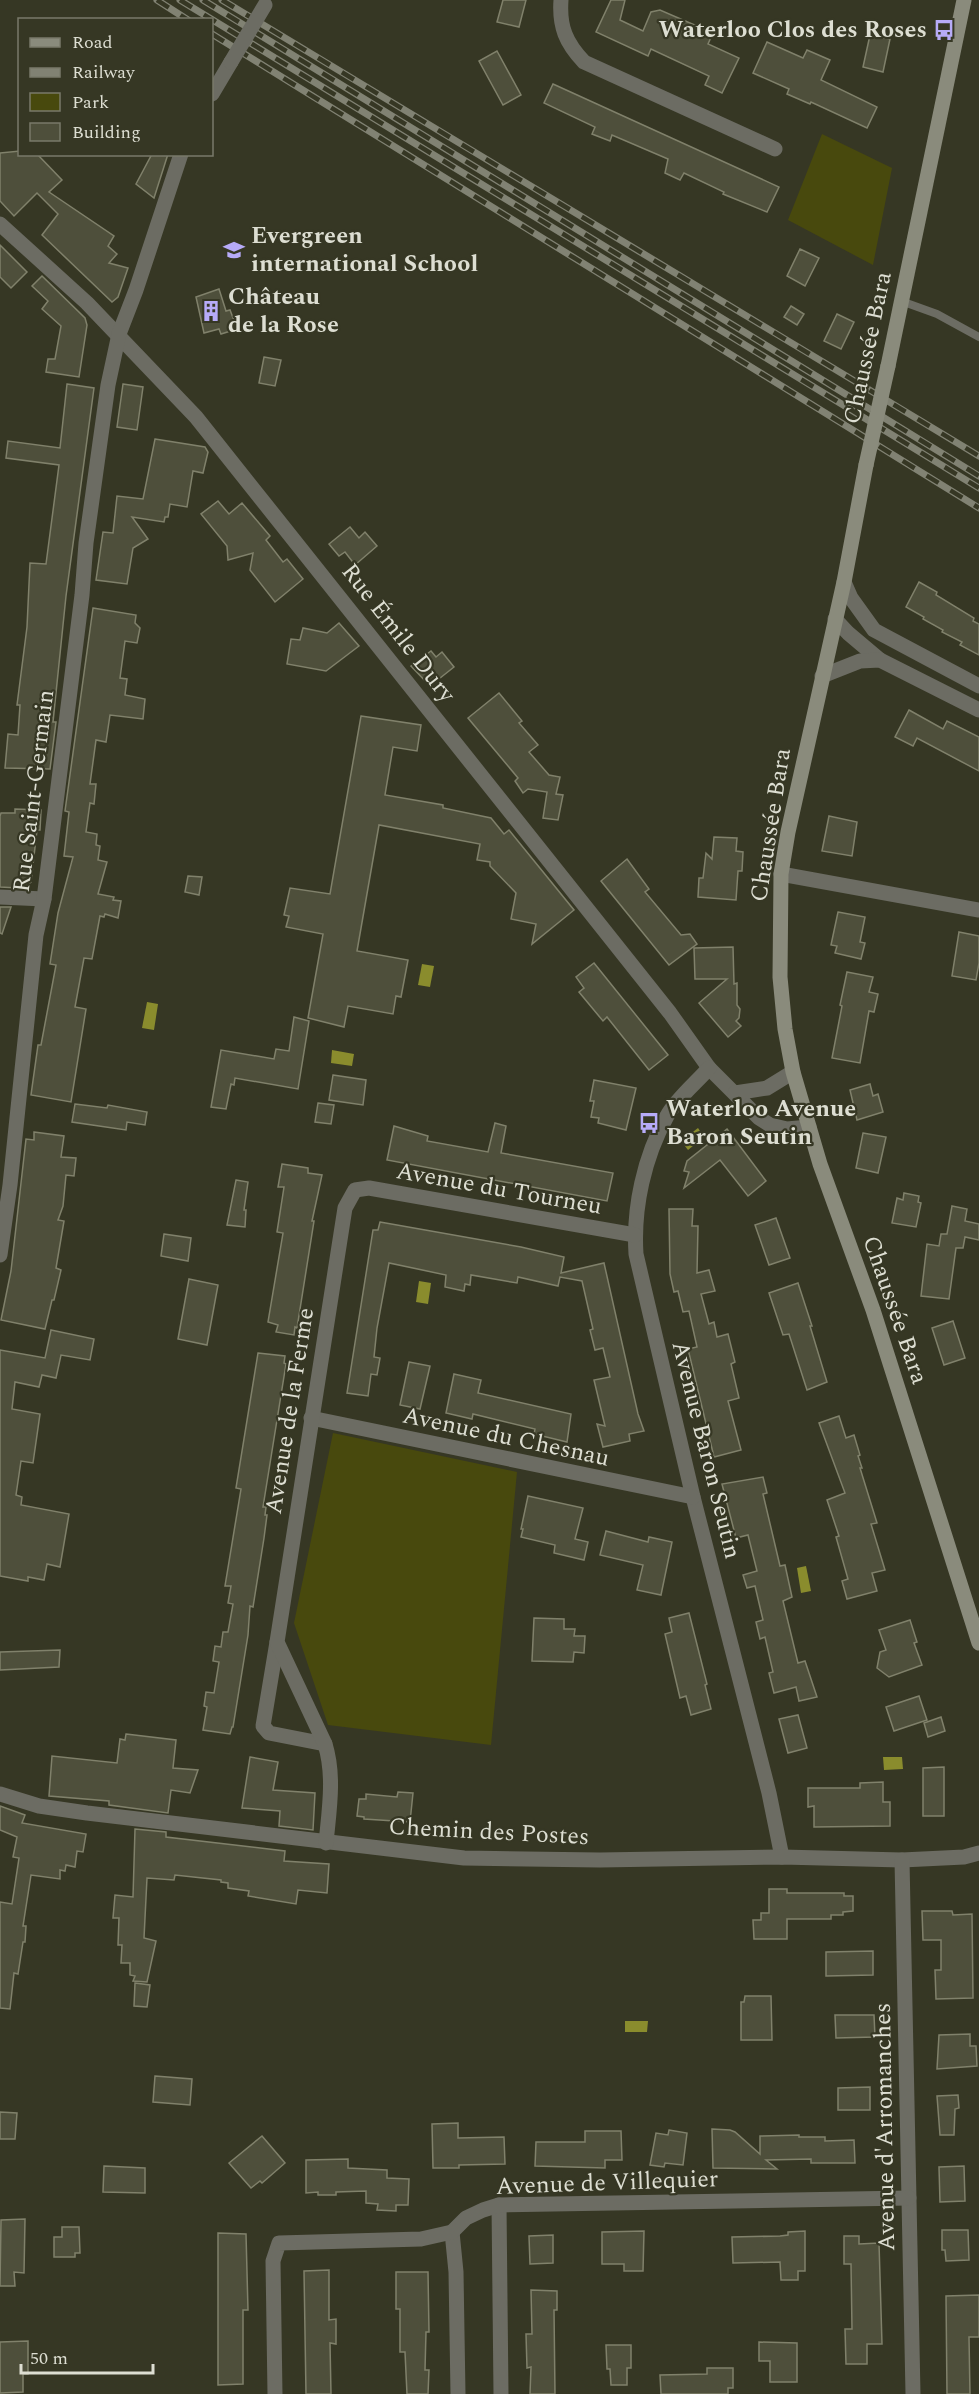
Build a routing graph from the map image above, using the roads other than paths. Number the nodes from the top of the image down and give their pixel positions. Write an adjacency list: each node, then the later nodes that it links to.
1 (561, 0): 5 (street)
2 (964, 0): 8 (main road, Chaussée Bara)
3 (267, 3): 4 (street, bridge)
4 (213, 92)
5 (775, 149)
6 (180, 156): 9 (street, Rue Saint-Germain)
7 (0, 224): 9 (street, Rue Émile Dury)
8 (901, 301): 10 (lane); 11 (main road, Chaussée Bara, bridge)
9 (119, 334): 19 (street, Rue Saint-Germain); 21 (street, Rue Émile Dury)
10 (979, 337)
11 (844, 582): 12 (main road, Chaussée Bara); 15 (street)
12 (835, 620): 13 (street); 14 (main road, Chaussée Bara)
13 (880, 660): 14 (street); 16 (street)
14 (822, 676): 17 (main road, Chaussée Bara)
15 (979, 686)
16 (979, 710)
17 (781, 874): 20 (street); 22 (main road, Chaussée Bara)
18 (0, 897): 19 (street)
19 (44, 899): 27 (street, Rue Saint-Germain)
20 (979, 910)
21 (709, 1068): 23 (street, Rue Émile Dury); 26 (street, Avenue Baron Seutin)
22 (793, 1072): 23 (street); 24 (main road, Chaussée Bara)
23 (735, 1093): 24 (street, Rue Émile Dury)
24 (809, 1127): 31 (main road, Chaussée Bara)
25 (355, 1190): 26 (street, Avenue du Tourneu); 28 (street, Avenue de la Ferme)
26 (635, 1235): 29 (street, Avenue Baron Seutin)
27 (0, 1256)
28 (311, 1418): 29 (street, Avenue du Chesnau); 30 (street, Avenue de la Ferme)
29 (693, 1497): 36 (street, Avenue Baron Seutin)
30 (277, 1642): 32 (street); 32 (street, Avenue de la Ferme)
31 (979, 1643)
32 (325, 1744): 34 (street)
33 (0, 1794): 34 (street, Chemin des Postes)
34 (326, 1843): 36 (street, Chemin des Postes)
35 (979, 1853): 37 (street, Chemin des Postes)
36 (783, 1857): 37 (street, Chemin des Postes)
37 (902, 1860): 38 (street, Avenue d'Arromanches)
38 (909, 2198): 39 (street, Avenue de Villequier); 44 (street, Avenue d'Arromanches)
39 (499, 2205): 40 (street, Avenue de Villequier); 43 (street)
40 (452, 2232): 41 (street, Avenue de Villequier); 42 (street)
41 (275, 2394)
42 (458, 2394)
43 (501, 2394)
44 (913, 2394)

